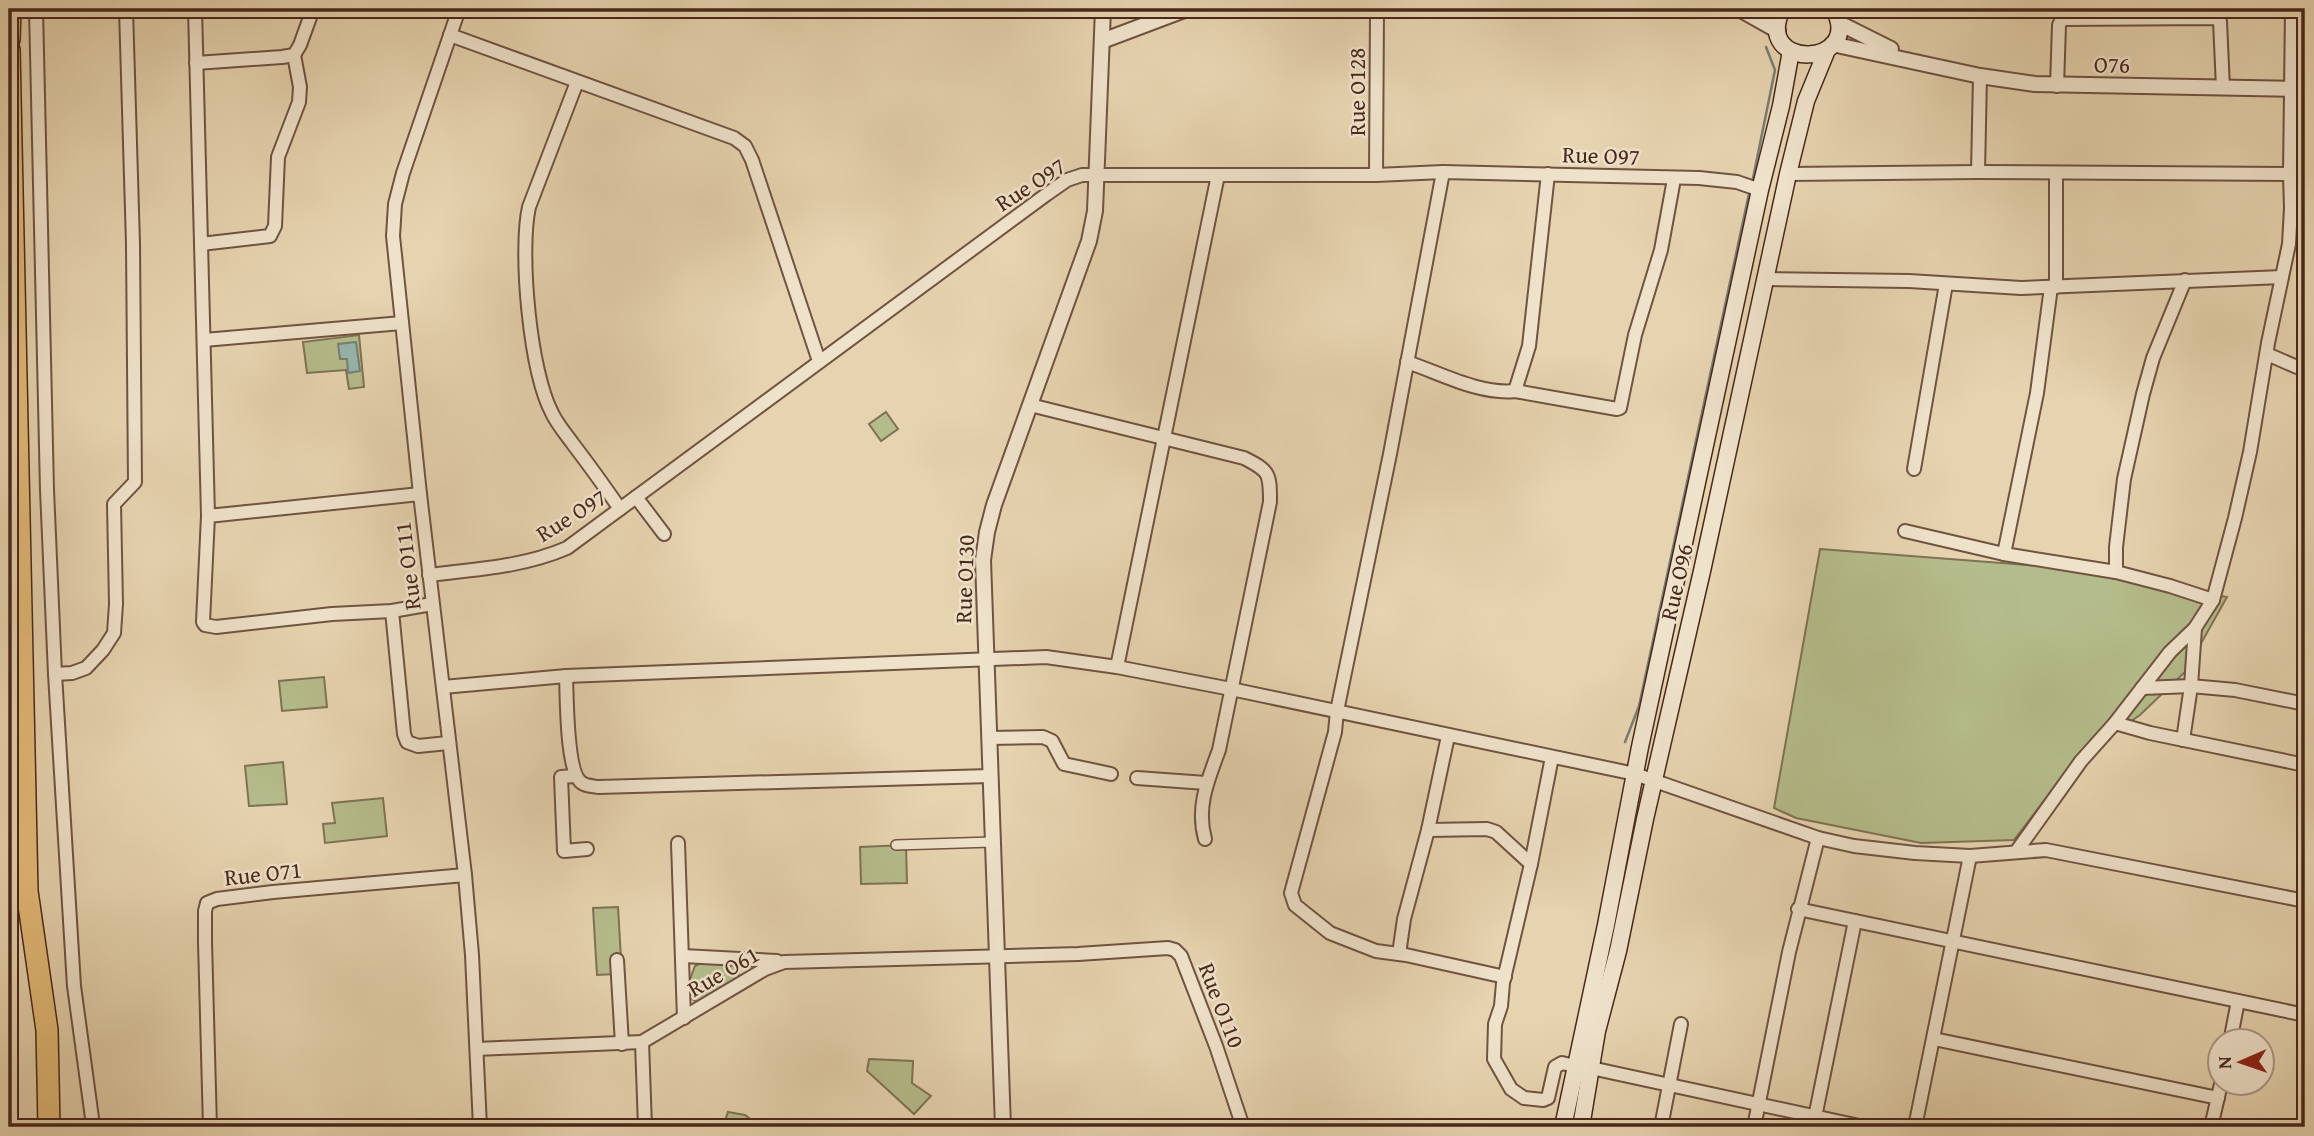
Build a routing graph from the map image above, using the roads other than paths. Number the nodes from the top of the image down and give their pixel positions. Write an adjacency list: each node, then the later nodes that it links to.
1 (10, 9): 16 (highway)
2 (36, 9): 72 (street)
3 (125, 9): 72 (street)
4 (195, 9): 22 (street)
5 (313, 9): 21 (street)
6 (459, 9): 15 (street, Rue O111)
7 (1103, 9): 17 (street, Rue O130)
8 (1187, 9): 17 (street)
9 (1377, 9): 37 (street, Rue O128)
10 (1739, 9): 14 (street)
11 (1782, 9): 14 (main road)
12 (2292, 9): 28 (street)
13 (1837, 16): 18 (main road, Rue O96); 23 (street)
14 (1778, 31): 20 (main road)
15 (450, 35): 25 (street); 47 (street, Rue O111)
16 (9, 38)
17 (1102, 41): 38 (street, Rue O130)
18 (1830, 47): 20 (main road); 23 (street); 35 (main road, Rue O96)
19 (9, 50): 130 (highway)
20 (1791, 51): 40 (main road, Rue O96)
21 (294, 55): 22 (street); 41 (street)
22 (196, 62): 41 (street)
23 (1921, 62): 24 (street, O76)
24 (1980, 76): 26 (street, O76); 32 (street)
25 (577, 82): 50 (street); 59 (street)
26 (2057, 86): 27 (street, O76); 27 (street)
27 (2223, 88): 28 (street, O76)
28 (2299, 89): 30 (street)
29 (2305, 169): 30 (street)
30 (2290, 171): 33 (street); 42 (street)
31 (1443, 172): 34 (street, Rue O97); 37 (street, Rue O97); 51 (street)
32 (1978, 172): 33 (street); 35 (street)
33 (2056, 173): 46 (street)
34 (1548, 174): 39 (street, Rue O97); 53 (street)
35 (1788, 174): 43 (main road, Rue O96)
36 (1219, 175): 37 (street, Rue O97); 38 (street, Rue O97); 55 (street)
37 (1376, 175)
38 (1097, 176): 50 (street, Rue O97); 54 (street, Rue O130)
39 (1674, 179): 40 (street, Rue O97); 53 (street)
40 (1760, 190): 87 (main road, Rue O96)
41 (201, 244): 48 (street)
42 (2282, 277): 44 (street); 49 (street)
43 (1765, 279): 45 (street); 92 (main road, Rue O96)
44 (2185, 280): 46 (street); 64 (street)
45 (1946, 284): 46 (street); 56 (street)
46 (2054, 287): 63 (street)
47 (402, 323): 48 (street); 57 (street, Rue O111)
48 (204, 340): 60 (street)
49 (2267, 354): 52 (street); 66 (street)
50 (818, 361): 58 (street, Rue O97)
51 (1407, 362): 53 (street); 79 (street)
52 (2305, 369)
53 (1515, 391)
54 (1030, 405): 55 (street); 70 (street, Rue O130)
55 (1165, 437): 71 (street); 77 (street)
56 (1914, 469)
57 (420, 494): 60 (street); 65 (street, Rue O111)
58 (636, 497): 59 (street, Rue O97); 62 (street)
59 (620, 509): 65 (street, Rue O97)
60 (208, 516): 68 (street)
61 (1905, 531): 63 (street)
62 (664, 534)
63 (2004, 554): 64 (street)
64 (2116, 572): 66 (street)
65 (429, 575): 67 (street, Rue O111)
66 (2213, 600): 69 (street)
67 (432, 604): 68 (street); 75 (street, Rue O111)
68 (392, 611): 84 (street)
69 (2195, 628): 74 (street); 76 (street)
70 (986, 658): 71 (street); 73 (street); 82 (street, Rue O130)
71 (1117, 667): 77 (street)
72 (55, 674): 131 (street)
73 (566, 676): 75 (street); 89 (street)
74 (2191, 686): 76 (street); 78 (street); 83 (street)
75 (443, 687): 84 (street, Rue O111)
76 (2142, 688): 80 (street)
77 (1231, 689): 79 (street); 93 (street)
78 (2305, 704)
79 (1337, 711): 81 (street); 109 (street)
80 (2115, 723): 83 (street); 101 (street)
81 (1448, 736): 85 (street); 94 (street)
82 (989, 738): 88 (street); 90 (street, Rue O130)
83 (2183, 740): 86 (street)
84 (448, 743): 104 (street, Rue O111)
85 (1552, 757): 87 (street); 103 (street)
86 (2305, 765)
87 (1635, 774): 92 (street); 124 (main road, Rue O96)
88 (1111, 775)
89 (575, 776): 90 (street); 100 (street)
90 (990, 776): 97 (street, Rue O130)
91 (1137, 778): 93 (street)
92 (1654, 779): 95 (street); 124 (main road, Rue O96)
93 (1206, 783): 96 (street)
94 (1428, 830): 103 (street); 109 (street)
95 (1818, 838): 102 (street); 106 (street)
96 (1205, 839)
97 (992, 842): 99 (street); 111 (street, Rue O130)
98 (678, 843): 110 (street)
99 (896, 845)
100 (587, 849)
101 (2016, 852): 102 (street); 105 (street)
102 (1970, 856): 108 (street)
103 (1531, 864): 114 (street)
104 (465, 874): 123 (street, Rue O111); 132 (street, Rue O71)
105 (2305, 901)
106 (1798, 909): 107 (street); 128 (street)
107 (1855, 921): 108 (street); 129 (street)
108 (1954, 940): 115 (street); 120 (street)
109 (1399, 954): 114 (street)
110 (683, 956): 113 (street); 117 (street)
111 (997, 956): 113 (street, Rue O61); 135 (street, Rue O130); 136 (street, Rue O110)
112 (617, 960): 122 (street)
113 (784, 962): 117 (street, Rue O61)
114 (1505, 977): 124 (street)
115 (2238, 1000): 116 (street); 119 (street)
116 (2305, 1015)
117 (684, 1018): 121 (street, Rue O61)
118 (1681, 1024): 125 (street)
119 (2233, 1028)
120 (1934, 1039): 126 (street); 142 (street)
121 (642, 1042): 122 (street, Rue O61); 134 (street)
122 (622, 1044): 123 (street, Rue O61)
123 (477, 1049): 133 (street, Rue O111)
124 (1583, 1067): 125 (street); 137 (main road, Rue O96); 138 (main road, Rue O96)
125 (1669, 1085): 128 (street); 139 (street)
126 (2206, 1096)
127 (2218, 1098): 143 (street)
128 (1759, 1104): 129 (street); 140 (street)
129 (1814, 1122): 141 (street)
130 (49, 1127)
131 (90, 1127)
132 (209, 1127)
133 (480, 1127)
134 (645, 1127)
135 (1003, 1127)
136 (1243, 1127)
137 (1563, 1127)
138 (1581, 1127)
139 (1661, 1127)
140 (1754, 1127)
141 (1864, 1127)
142 (1915, 1127)
143 (2211, 1127)

